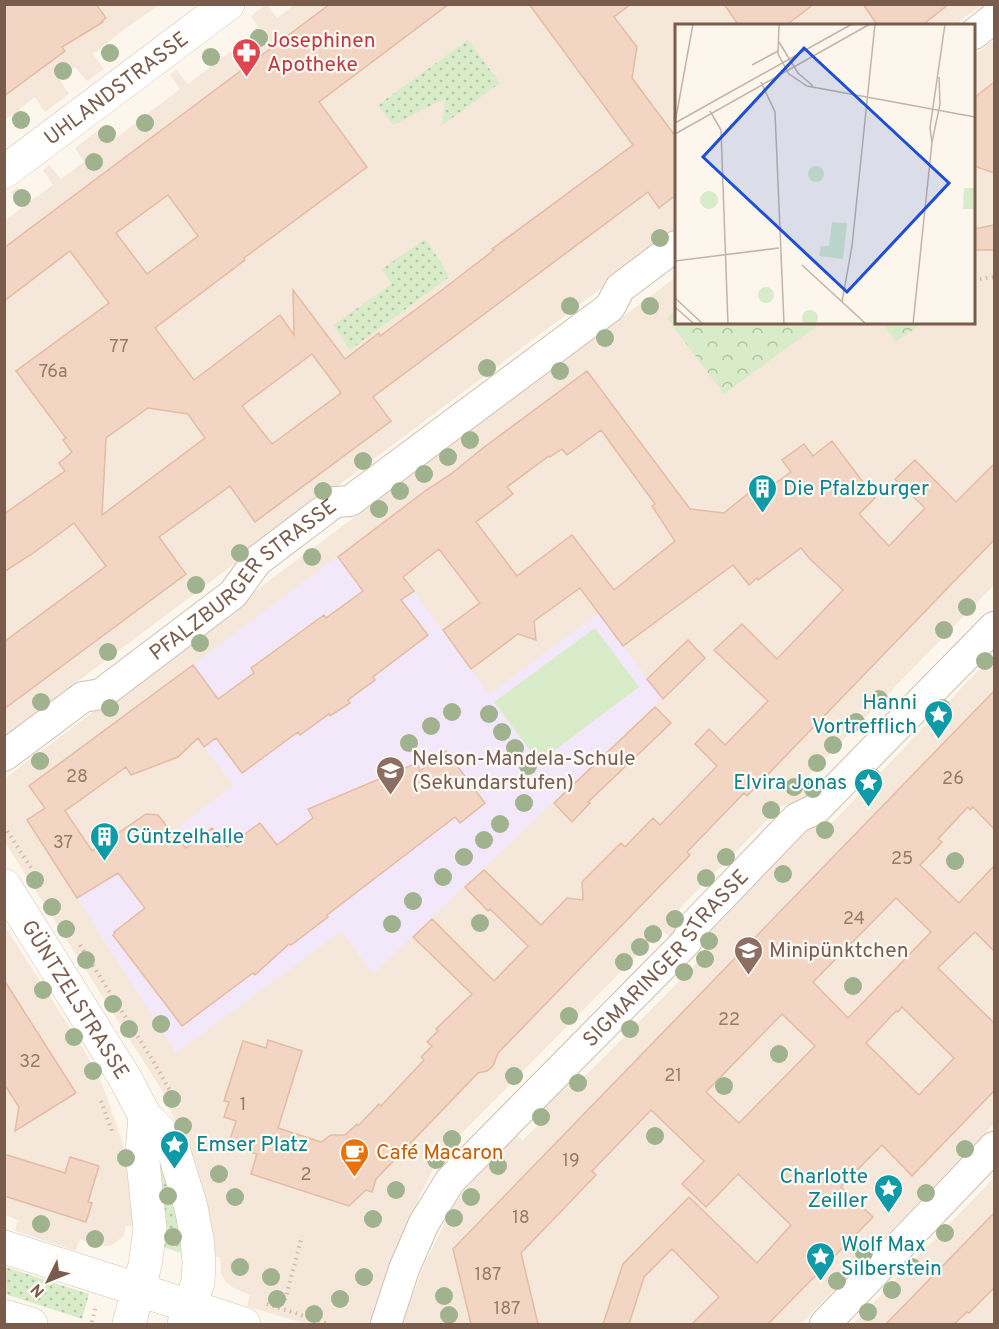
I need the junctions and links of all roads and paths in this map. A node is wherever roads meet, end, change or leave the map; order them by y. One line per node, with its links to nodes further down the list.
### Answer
1 (228, 4): 4 (street, UHLANDSTRASSE)
2 (994, 18): 3 (street)
3 (975, 33)
4 (4, 172)
5 (675, 247): 9 (street, PFALZBURGER STRASSE)
6 (994, 277): 7 (path)
7 (975, 280)
8 (994, 627): 25 (street, SIGMARINGER STRASSE)
9 (4, 756)
10 (4, 885): 12 (street, GÜNTZELSTRASSE)
11 (97, 1093): 13 (path)
12 (145, 1116): 17 (street); 21 (street, GÜNTZELSTRASSE)
13 (115, 1138)
14 (994, 1147): 26 (street)
15 (302, 1236): 18 (path)
16 (4, 1247): 17 (street)
17 (139, 1289): 21 (street); 23 (street)
18 (285, 1300)
19 (252, 1313): 21 (street); 24 (path)
20 (4, 1316): 22 (street)
21 (187, 1316)
22 (31, 1324)
23 (129, 1324)
24 (329, 1324)
25 (386, 1324)
26 (825, 1324)

